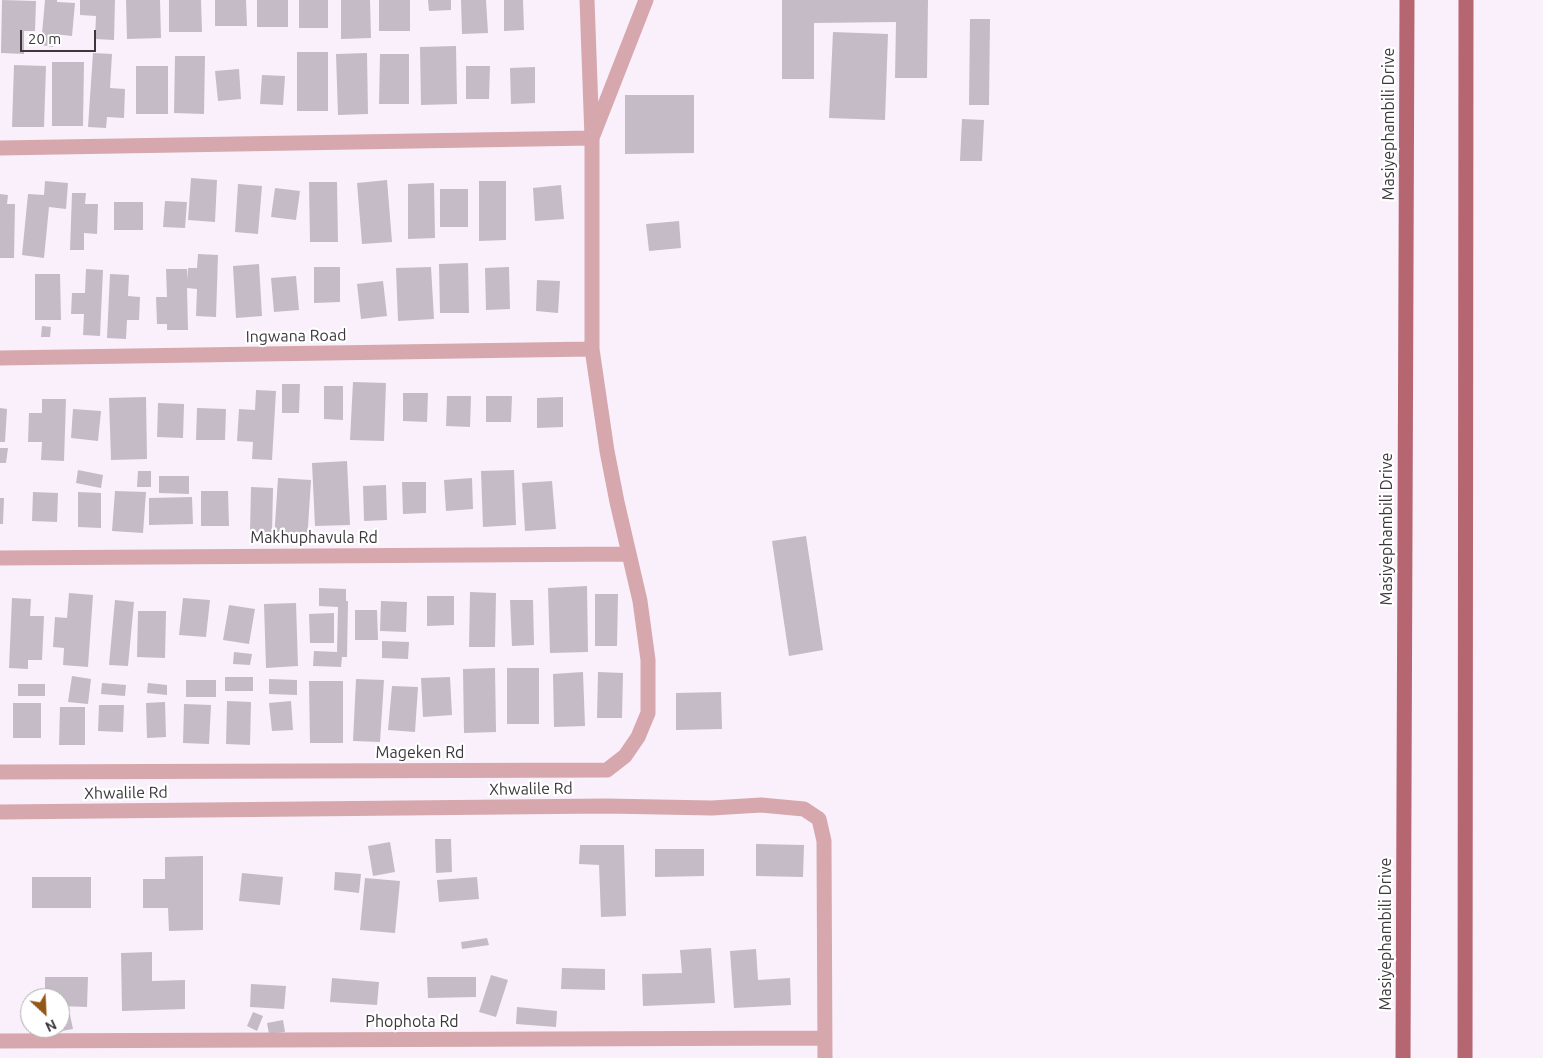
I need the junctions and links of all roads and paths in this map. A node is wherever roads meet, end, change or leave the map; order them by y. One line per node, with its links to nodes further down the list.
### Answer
1 (588, 0): 5 (street, Mageken Rd)
2 (646, 0): 5 (street)
3 (1406, 0): 16 (main road, Masiyephambili Drive)
4 (1466, 0): 17 (main road)
5 (592, 138): 6 (street); 7 (street, Mageken Rd)
6 (0, 148)
7 (592, 349): 8 (street, Ingwana Road); 9 (street, Mageken Rd)
8 (0, 358)
9 (629, 554): 10 (street, Makhuphavula Rd); 11 (street, Mageken Rd)
10 (0, 558)
11 (0, 772)
12 (0, 812): 13 (street, Xhwalile Rd)
13 (825, 1038): 14 (street, Phophota Rd); 15 (street, Xhwalile Rd)
14 (0, 1041)
15 (825, 1058)
16 (1403, 1058)
17 (1465, 1058)

